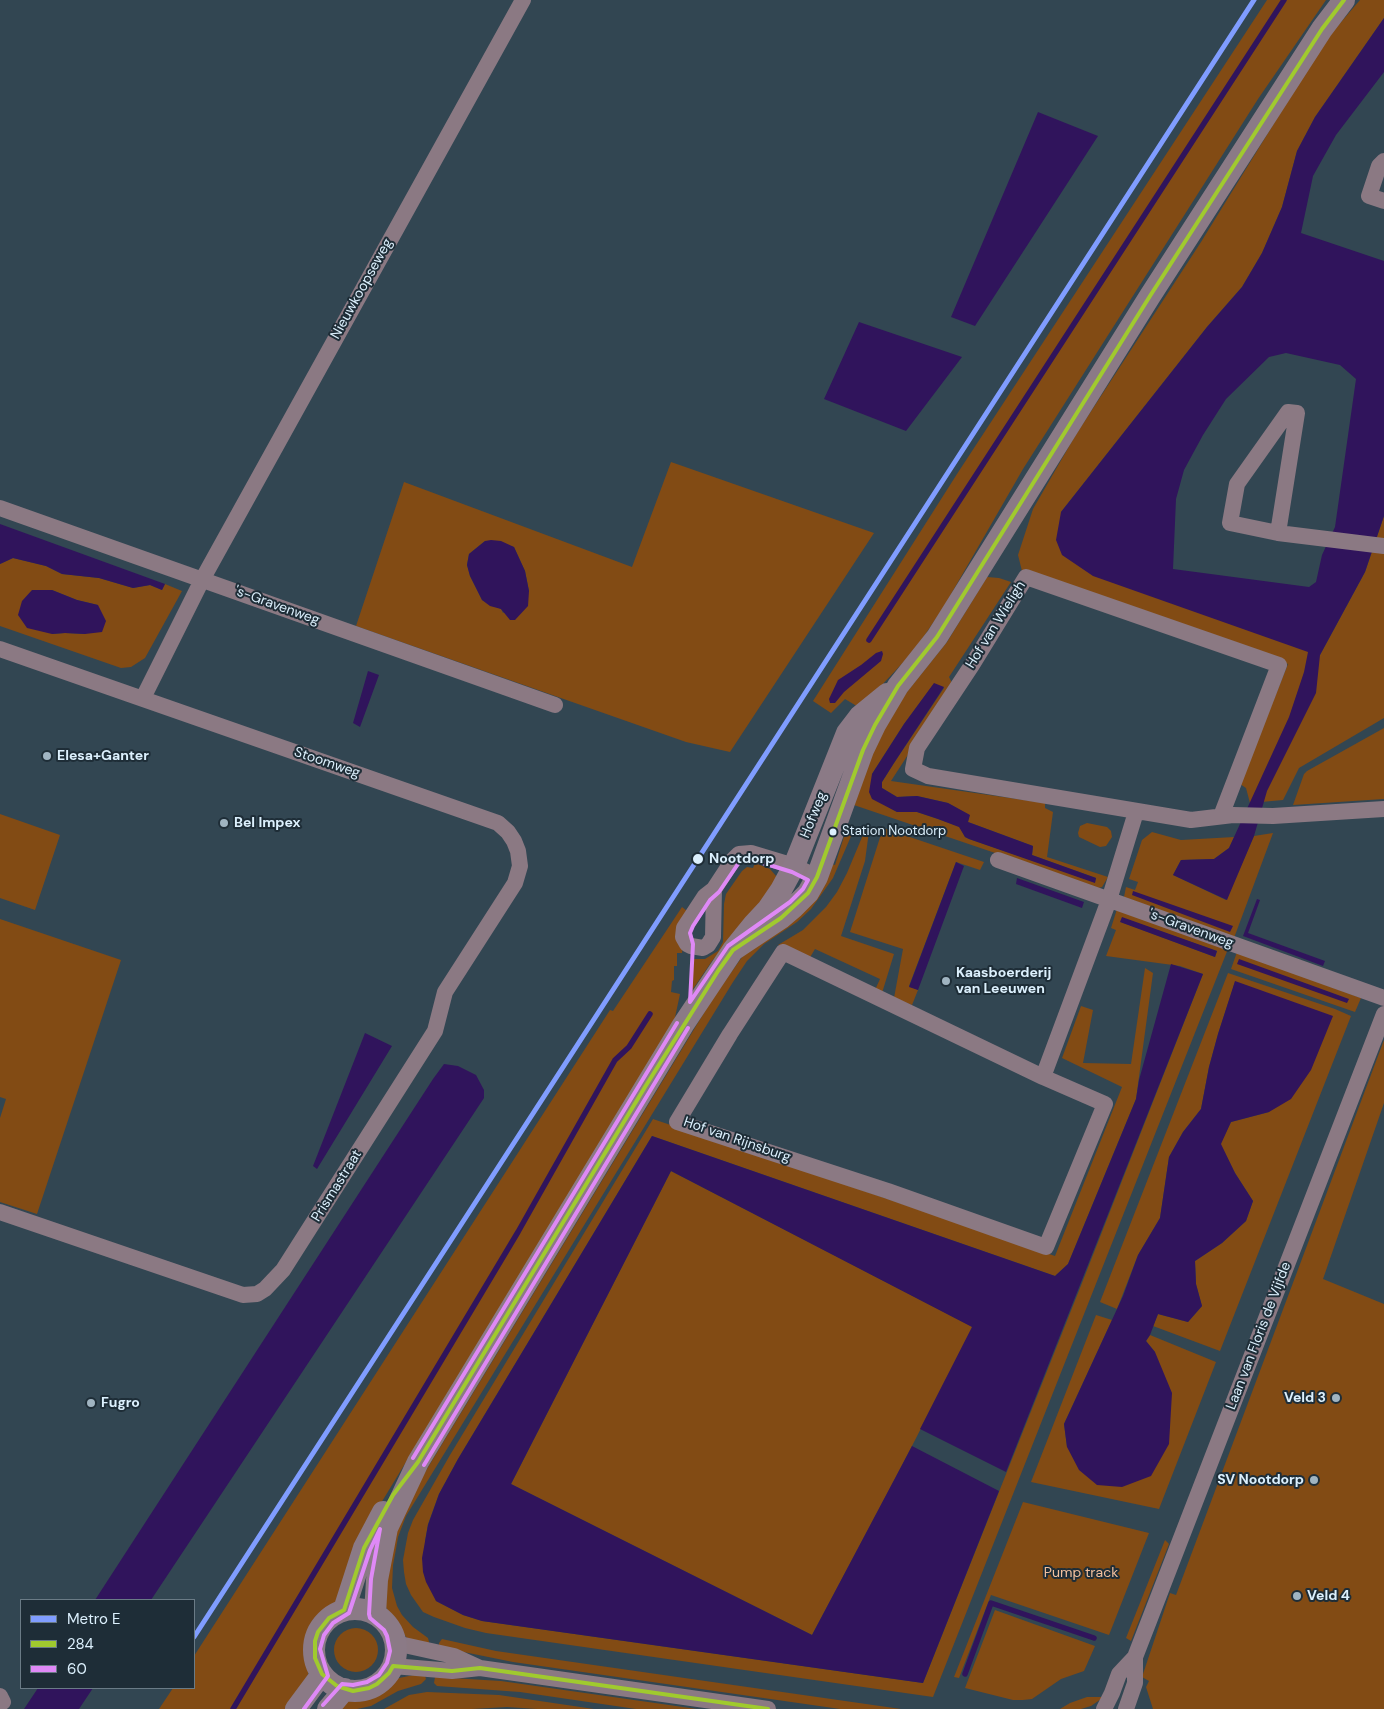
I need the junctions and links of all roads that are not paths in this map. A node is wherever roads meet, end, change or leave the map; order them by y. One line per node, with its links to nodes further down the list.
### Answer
1 (523, 0): 8 (street, Nieuwkoopseweg)
2 (1344, 0): 10 (main road, Hofweg)
3 (1384, 161): 4 (street)
4 (1384, 201)
5 (0, 508): 8 (street, 's-Gravenweg)
6 (1278, 533): 6 (street); 7 (street)
7 (1384, 546)
8 (202, 580): 11 (street); 12 (street, 's-Gravenweg)
9 (0, 649): 11 (street, Stoomweg)
10 (898, 686): 18 (main road, Hofweg); 19 (main road, Hofweg)
11 (143, 698): 16 (street, Stoomweg)
12 (554, 705)
13 (1384, 809): 15 (street, Hof van Wieligh)
14 (1136, 812): 15 (street, Hof van Wieligh); 15 (street, Hof van Wieligh); 21 (street)
15 (1227, 816)
16 (508, 832): 26 (street, Prismastraat)
17 (998, 860): 21 (street, 's-Gravenweg)
18 (794, 866): 19 (street); 20 (street); 22 (main road, Hofweg)
19 (817, 877): 22 (main road, Hofweg)
20 (714, 890)
21 (1109, 900): 23 (street, 's-Gravenweg); 25 (street)
22 (733, 950): 27 (main road, Hofweg)
23 (1384, 998)
24 (1384, 1014): 31 (street, Laan van Floris de Vijfde)
25 (1043, 1077): 25 (street, Hof van Rijnsburg)
26 (0, 1212)
27 (418, 1462): 28 (main road, Hofweg); 29 (main road, Hofweg)
28 (344, 1610): 29 (main road); 34 (main road)
29 (375, 1614): 30 (main road)
30 (395, 1643): 32 (main road); 33 (street)
31 (1135, 1657): 39 (street, Laan van Floris de Vijfde); 40 (street, Laan van Floris de Vijfde)
32 (393, 1666): 33 (street); 35 (main road)
33 (480, 1668): 38 (street)
34 (322, 1674): 35 (main road); 36 (main road)
35 (345, 1689): 37 (main road)
36 (296, 1709)
37 (328, 1709)
38 (768, 1709)
39 (1104, 1709)
40 (1126, 1709)

